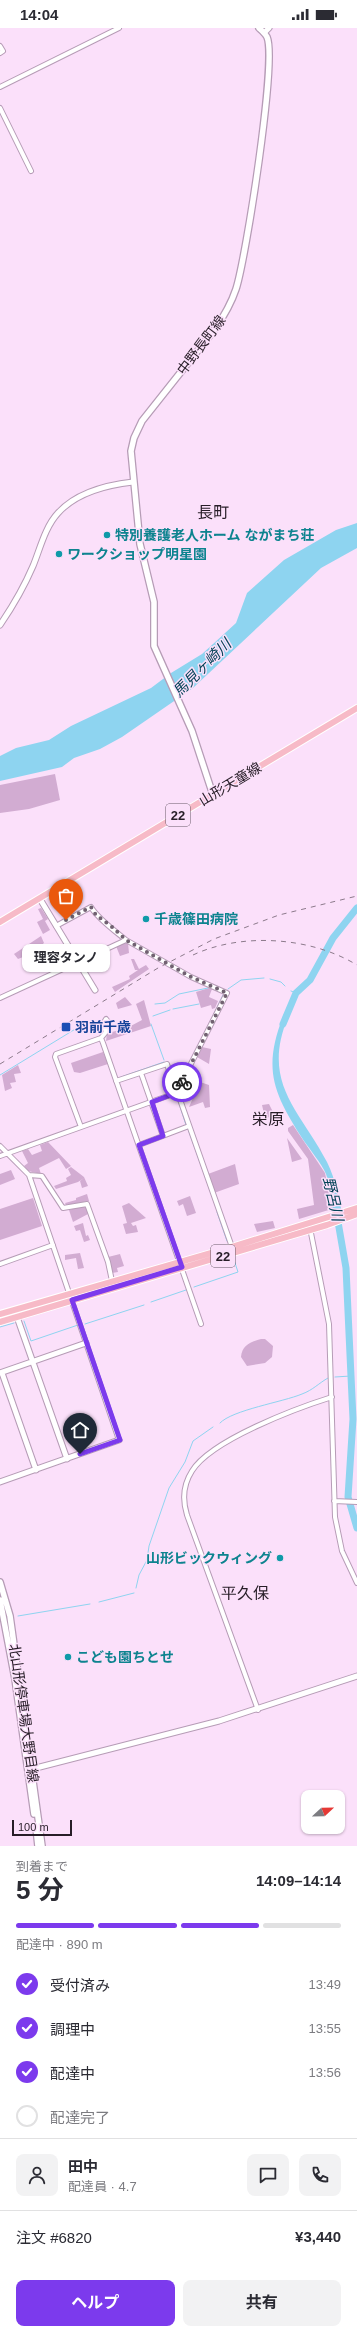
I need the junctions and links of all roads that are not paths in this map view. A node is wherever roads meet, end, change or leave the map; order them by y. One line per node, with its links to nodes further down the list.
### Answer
1 (120, 28): 7 (street)
2 (259, 28): 4 (main road)
3 (269, 28): 4 (street)
4 (264, 33): 10 (main road, 中野長町線)
5 (0, 46): 6 (street)
6 (0, 52)
7 (0, 87)
8 (0, 108): 9 (street)
9 (31, 171)
10 (133, 482): 11 (street); 13 (main road, 中野長町線)
11 (0, 625)
12 (357, 708): 13 (main road, 山形天童線 / 22)
13 (212, 795): 14 (main road, 山形天童線 / 22)
14 (40, 899): 15 (main road, 山形天童線 / 22); 16 (street)
15 (0, 922)
16 (56, 926): 17 (street); 18 (street)
17 (126, 940): 18 (street); 25 (street)
18 (78, 962): 19 (street); 20 (street)
19 (95, 990)
20 (0, 998)
21 (106, 1032): 22 (street)
22 (101, 1038): 24 (street); 29 (street)
23 (141, 1073): 24 (street); 25 (street); 26 (street)
24 (116, 1082): 27 (street)
25 (177, 1092): 26 (street); 28 (street)
26 (152, 1102): 27 (street); 30 (street)
27 (127, 1111): 29 (street); 31 (street)
28 (189, 1126): 30 (street); 40 (street)
29 (81, 1127): 33 (street)
30 (163, 1136): 31 (street)
31 (139, 1145): 42 (street)
32 (0, 1146): 33 (street)
33 (7, 1153): 34 (street); 35 (street)
34 (0, 1156)
35 (29, 1175): 39 (street); 43 (street)
36 (357, 1208): 37 (main road, 22)
37 (352, 1214): 38 (main road, 22)
38 (310, 1227): 40 (main road, 22); 42 (main road, 22); 52 (street)
39 (53, 1246): 41 (street); 44 (street)
40 (232, 1247): 42 (main road, 22)
41 (0, 1264)
42 (181, 1265): 43 (main road, 22); 44 (main road, 22); 48 (street)
43 (112, 1281): 44 (main road, 22)
44 (71, 1297): 45 (main road, 22); 46 (main road, 22); 49 (street)
45 (0, 1314)
46 (17, 1317): 47 (main road, 22); 50 (street)
47 (0, 1322)
48 (201, 1324)
49 (86, 1343): 50 (street); 53 (street)
50 (33, 1361): 51 (street); 54 (street)
51 (1, 1373): 55 (street)
52 (332, 1397): 57 (street); 63 (street)
53 (120, 1440): 54 (street)
54 (67, 1459): 55 (street)
55 (36, 1470): 56 (street)
56 (0, 1482)
57 (334, 1501): 58 (street); 60 (street)
58 (357, 1502)
59 (0, 1582): 64 (main road, 北山形停車場大野目線)
60 (357, 1583)
61 (0, 1600): 65 (main road, 北山形停車場大野目線)
62 (357, 1676): 63 (street)
63 (258, 1710): 64 (street)
64 (32, 1769): 66 (main road, 北山形停車場大野目線)
65 (38, 1846)
66 (42, 1846)

